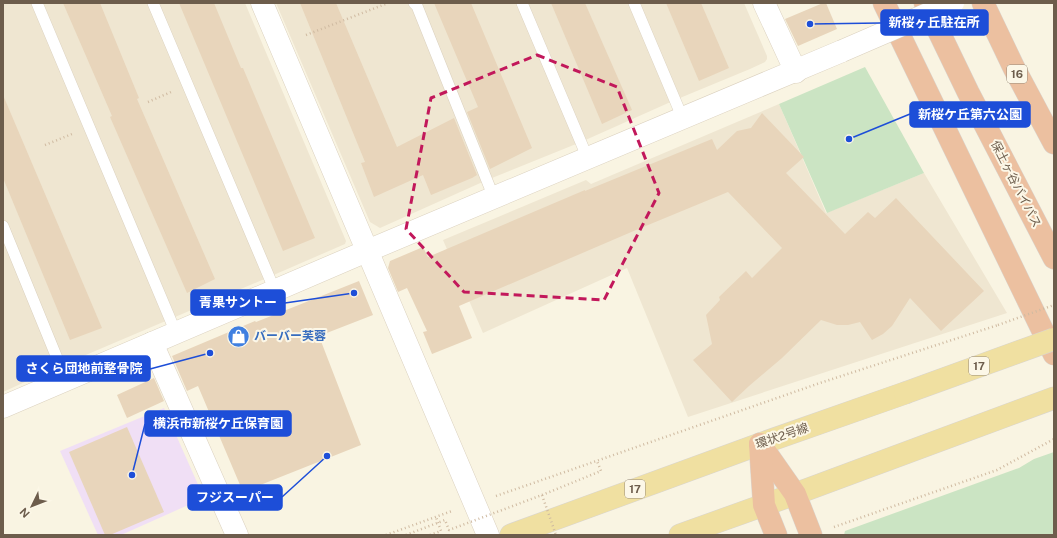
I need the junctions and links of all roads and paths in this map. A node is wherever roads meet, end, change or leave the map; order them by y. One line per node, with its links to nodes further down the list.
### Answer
1 (37, 3): 20 (lane)
2 (153, 3): 16 (lane)
3 (262, 3): 27 (street)
4 (388, 3): 13 (path)
5 (414, 3): 25 (lane)
6 (522, 3): 24 (lane)
7 (634, 3): 19 (lane)
8 (764, 3): 15 (street)
9 (884, 3): 18 (highway)
10 (925, 3): 28 (highway, 保土ヶ谷バイパス)
11 (953, 3): 15 (street, bridge)
12 (983, 3): 14 (highway, 16)
13 (306, 35)
14 (1014, 68): 21 (highway); 22 (highway, 16)
15 (796, 72): 19 (street)
16 (188, 85): 17 (path); 29 (lane)
17 (148, 102)
18 (935, 108): 32 (highway); 35 (highway)
19 (683, 119): 24 (street)
20 (89, 126): 23 (path); 31 (lane)
21 (1054, 132)
22 (1054, 143)
23 (45, 145)
24 (588, 159): 25 (street)
25 (494, 198): 27 (street)
26 (3, 226): 36 (lane)
27 (367, 251): 29 (street); 44 (street)
28 (1054, 258)
29 (275, 291): 31 (street)
30 (1054, 305): 41 (path, bridge)
31 (176, 333): 34 (street)
32 (1054, 335)
33 (1054, 339): 40 (main road, 環状2号線 / 17, bridge)
34 (152, 344): 36 (street); 48 (street)
35 (1054, 354)
36 (66, 380): 38 (street)
37 (1054, 398): 42 (main road)
38 (3, 407)
39 (1054, 439): 47 (path)
40 (760, 444): 42 (highway); 45 (highway); 53 (main road, 環状2号線 / 17)
41 (597, 461): 43 (path); 44 (path)
42 (795, 494): 45 (main road); 57 (highway)
43 (542, 495): 50 (path, bridge); 54 (path, bridge)
44 (474, 503): 46 (path); 52 (street)
45 (764, 505): 55 (main road); 56 (highway)
46 (436, 517): 49 (path); 51 (path)
47 (834, 528)
48 (237, 535)
49 (386, 535)
50 (406, 535)
51 (430, 535)
52 (488, 535)
53 (511, 535)
54 (556, 535)
55 (680, 535)
56 (776, 535)
57 (811, 535)

